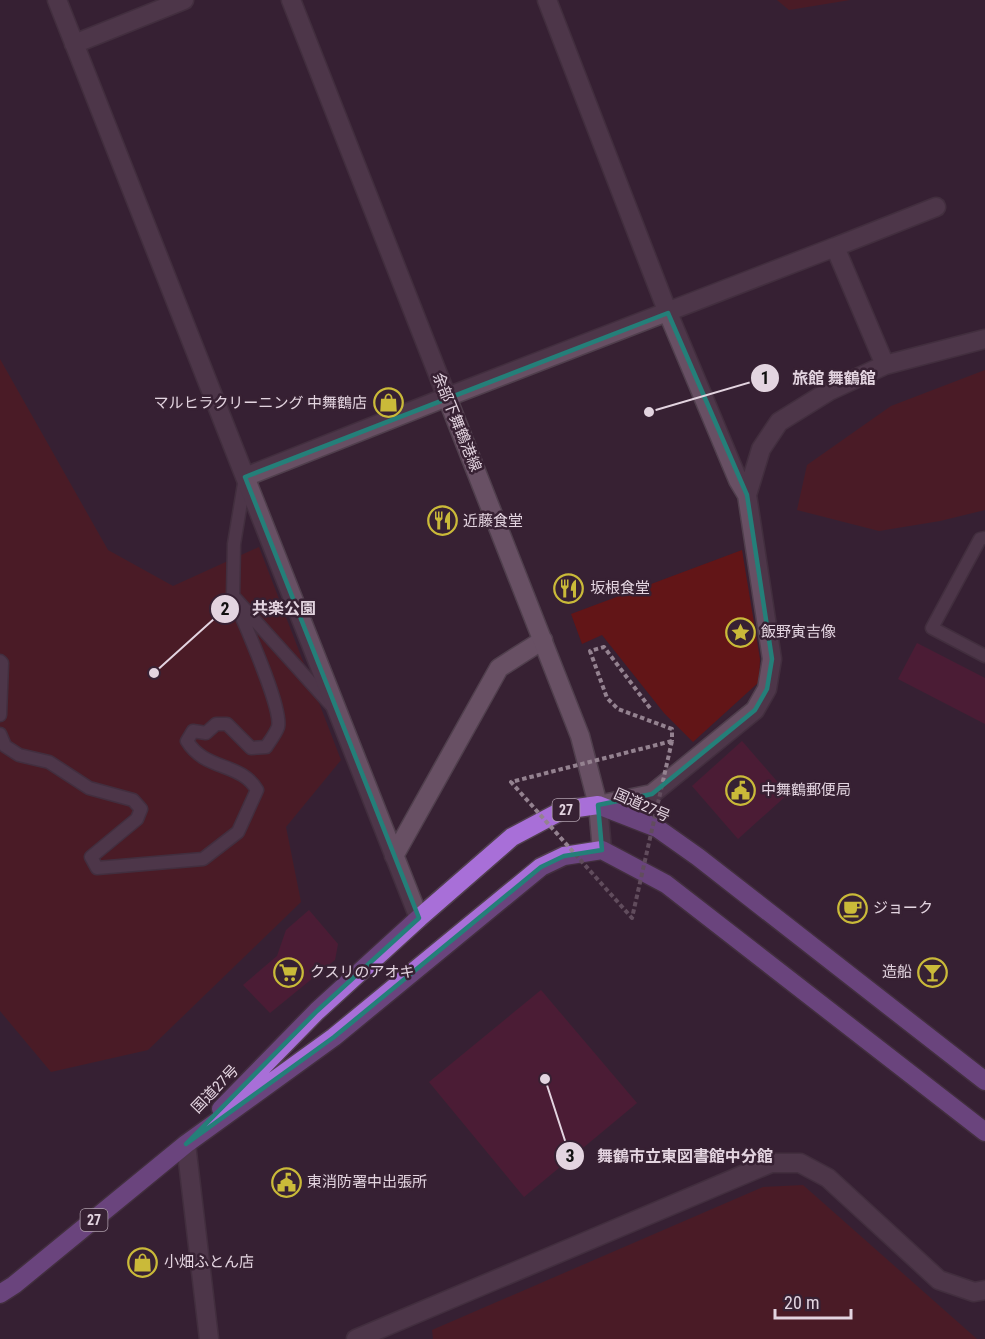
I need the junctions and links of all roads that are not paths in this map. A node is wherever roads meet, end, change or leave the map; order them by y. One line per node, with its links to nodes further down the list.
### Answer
1 (57, 0): 5 (street)
2 (184, 0): 5 (street)
3 (291, 0): 11 (street, 余部下舞鶴港線)
4 (547, 0): 8 (street)
5 (74, 44): 12 (street)
6 (936, 207): 7 (street)
7 (835, 247): 8 (street); 10 (street)
8 (668, 313): 11 (street); 13 (street)
9 (985, 339): 10 (street)
10 (885, 365): 13 (street)
11 (447, 397): 12 (street); 16 (street, 余部下舞鶴港線)
12 (245, 477): 15 (lane); 19 (street)
13 (747, 495): 22 (street)
14 (985, 537): 17 (lane)
15 (233, 596): 19 (lane); 21 (lane)
16 (543, 640): 22 (street, 余部下舞鶴港線); 24 (street)
17 (985, 656)
18 (0, 661): 20 (lane)
19 (338, 712): 24 (street)
20 (0, 715)
21 (0, 734)
22 (598, 805): 23 (street, 余部下舞鶴港線); 25 (highway, 国道27号 / 27); 26 (highway, 国道27号 / 27)
23 (602, 850): 27 (highway); 28 (highway, 国道27号 / 27)
24 (394, 856): 25 (street)
25 (419, 918): 28 (highway, 国道27号 / 27)
26 (985, 1081)
27 (985, 1132)
28 (186, 1144): 30 (highway, 国道27号 / 27); 31 (street)
29 (985, 1290): 32 (street)
30 (0, 1294)
31 (209, 1339)
32 (356, 1339)

